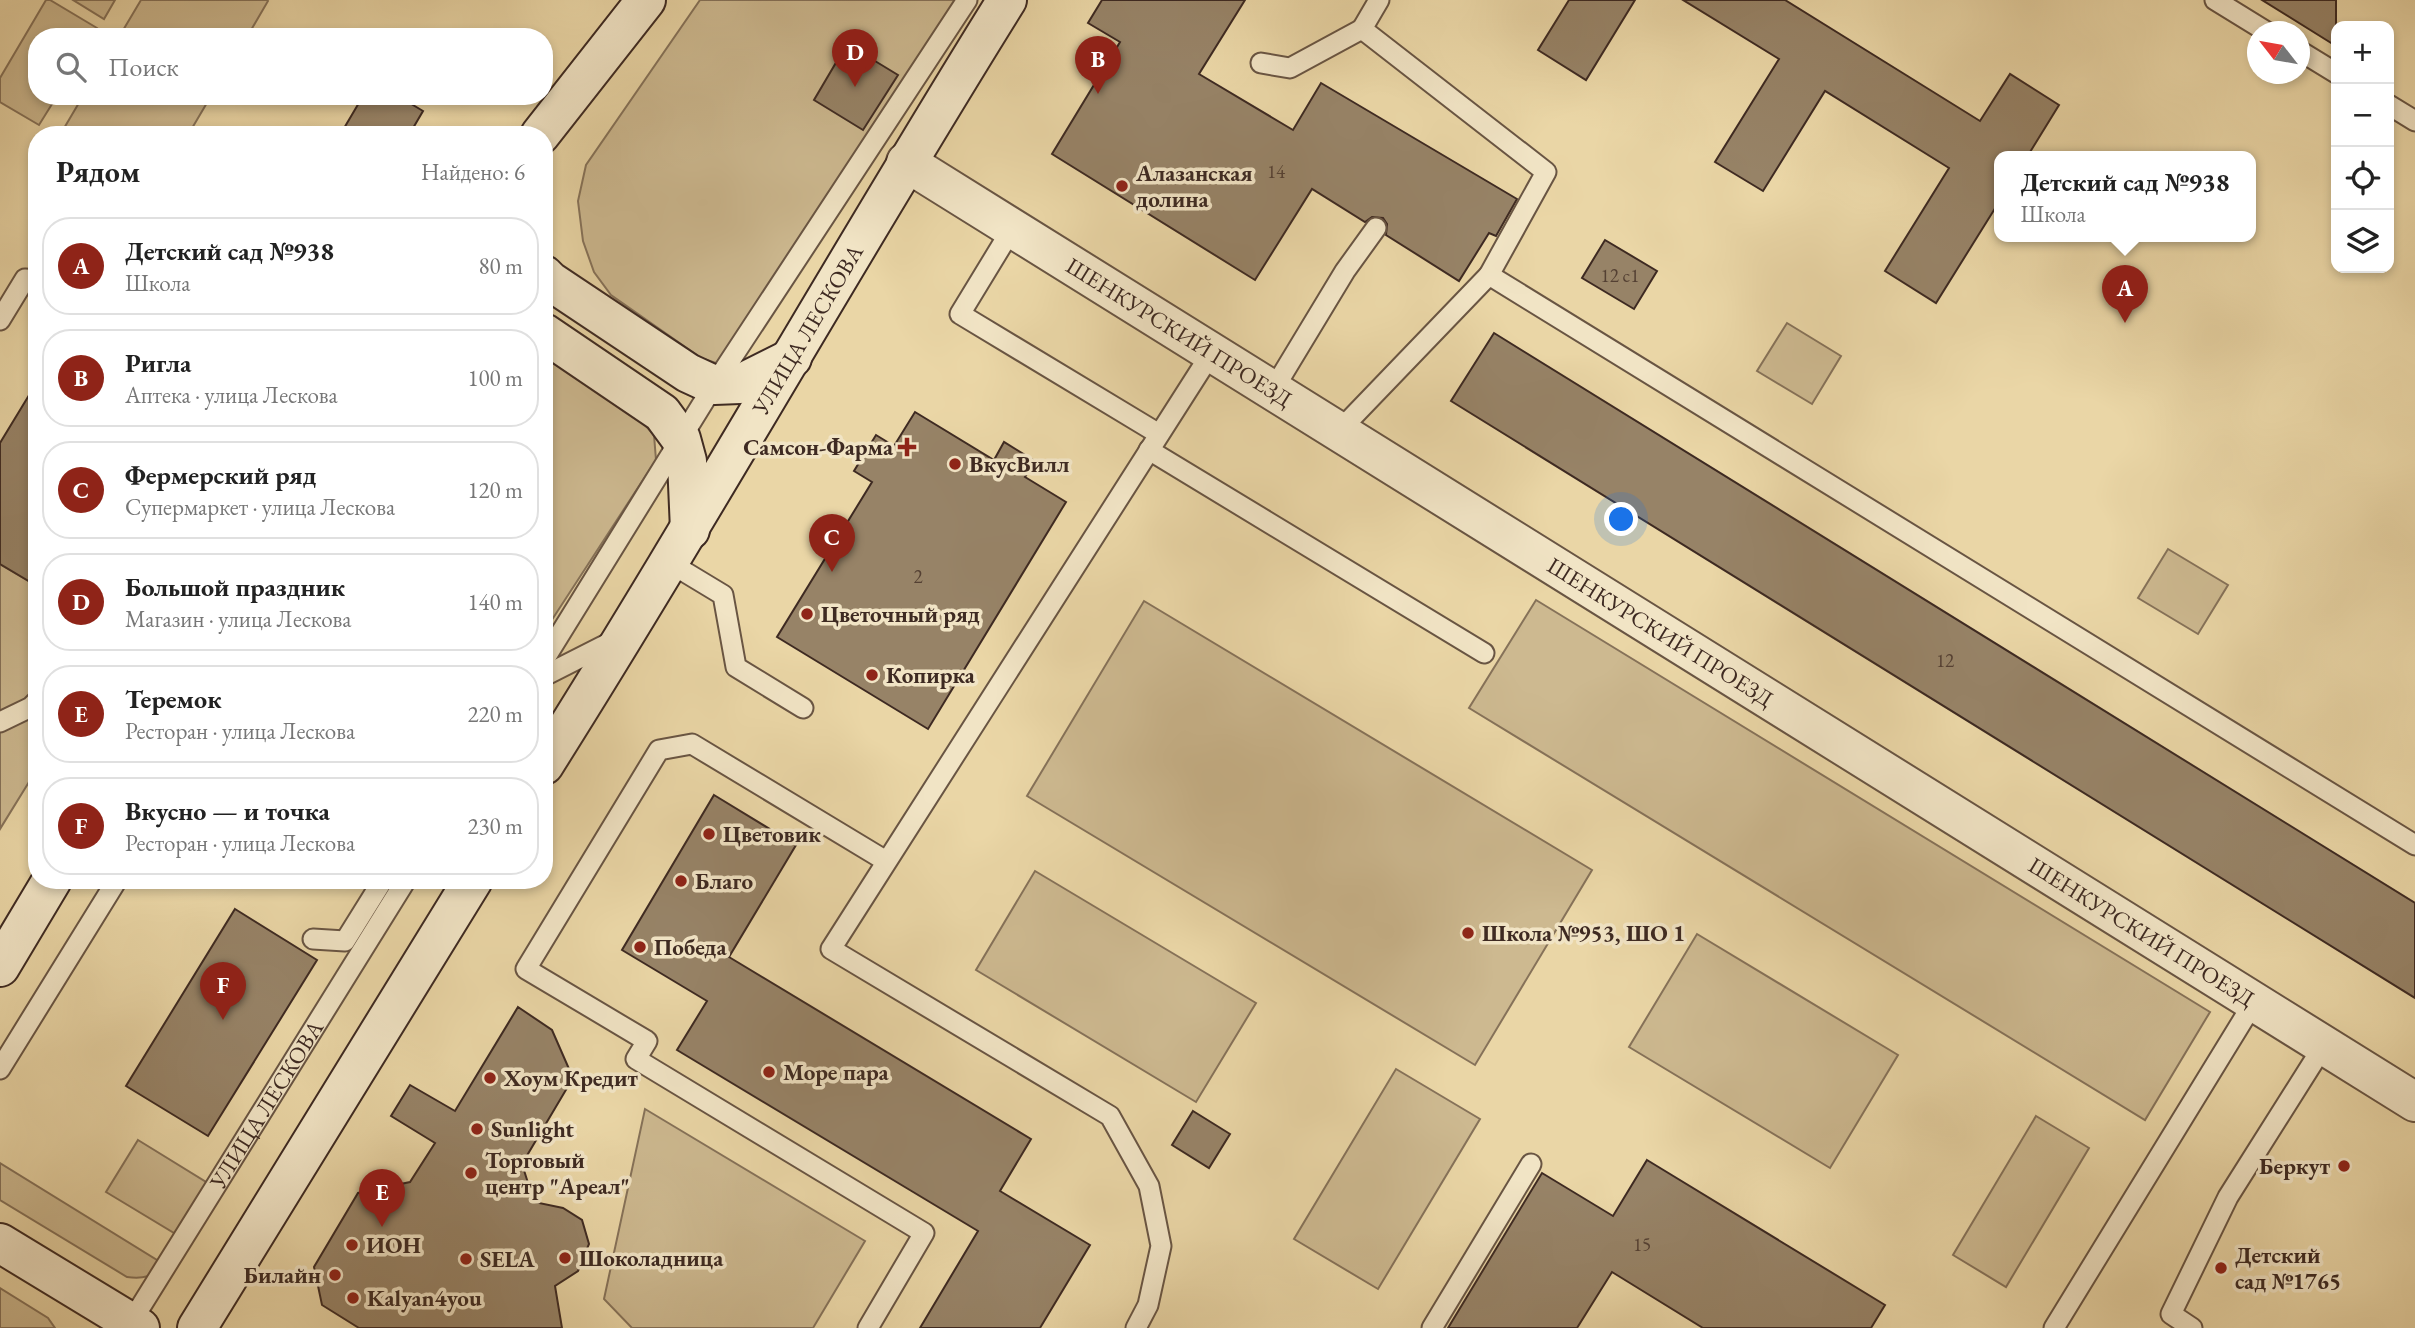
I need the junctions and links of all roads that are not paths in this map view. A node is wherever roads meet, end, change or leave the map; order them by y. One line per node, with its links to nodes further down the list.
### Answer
1 (967, 0): 24 (lane, УЛИЦА ЛЕСКОВА)
2 (1007, 0): 14 (main road, УЛИЦА ЛЕСКОВА)
3 (1379, 0): 7 (lane)
4 (2215, 0): 6 (lane)
5 (640, 2): 13 (main road)
6 (2249, 21)
7 (1362, 29): 9 (lane); 17 (lane)
8 (2310, 57): 10 (lane)
9 (1261, 63)
10 (2331, 71)
11 (2394, 108): 12 (lane)
12 (2415, 121)
13 (547, 126)
14 (906, 162): 15 (main road, ШЕНКУРСКИЙ ПРОЕЗД); 23 (main road, УЛИЦА ЛЕСКОВА)
15 (1013, 227): 22 (main road, ШЕНКУРСКИЙ ПРОЕЗД); 28 (lane)
16 (1376, 228): 25 (lane)
17 (1489, 275): 26 (lane); 39 (lane)
18 (28, 280): 20 (lane)
19 (553, 283): 24 (main road)
20 (0, 320)
21 (553, 339): 27 (main road)
22 (1212, 352): 25 (main road, ШЕНКУРСКИЙ ПРОЕЗД); 28 (lane)
23 (792, 358): 24 (main road); 29 (main road, УЛИЦА ЛЕСКОВА)
24 (714, 385): 27 (lane, УЛИЦА ЛЕСКОВА)
25 (1273, 390): 26 (main road, ШЕНКУРСКИЙ ПРОЕЗД)
26 (1339, 431): 48 (main road, ШЕНКУРСКИЙ ПРОЕЗД)
27 (681, 439): 29 (main road); 32 (lane, УЛИЦА ЛЕСКОВА)
28 (1154, 442): 33 (lane); 40 (lane)
29 (690, 530): 30 (main road, УЛИЦА ЛЕСКОВА)
30 (670, 563): 31 (main road, УЛИЦА ЛЕСКОВА); 36 (lane)
31 (626, 635): 34 (lane); 38 (main road, УЛИЦА ЛЕСКОВА)
32 (553, 645)
33 (1484, 653)
34 (553, 672)
35 (28, 708): 37 (lane)
36 (803, 708)
37 (0, 722)
38 (553, 751)
39 (2415, 845)
40 (886, 861): 56 (lane); 57 (lane)
41 (47, 889): 47 (main road)
42 (111, 889): 50 (lane)
43 (377, 889): 46 (lane)
44 (400, 889): 54 (lane, УЛИЦА ЛЕСКОВА)
45 (466, 889): 55 (main road)
46 (313, 939)
47 (0, 967)
48 (2254, 1002): 49 (main road, ШЕНКУРСКИЙ ПРОЕЗД); 59 (lane)
49 (2324, 1045): 51 (main road, ШЕНКУРСКИЙ ПРОЕЗД); 60 (lane)
50 (0, 1069)
51 (2415, 1102)
52 (1531, 1164): 58 (lane)
53 (0, 1243): 54 (main road)
54 (133, 1326)
55 (197, 1328)
56 (868, 1328)
57 (1136, 1328)
58 (1432, 1328)
59 (2054, 1328)
60 (2192, 1328)

